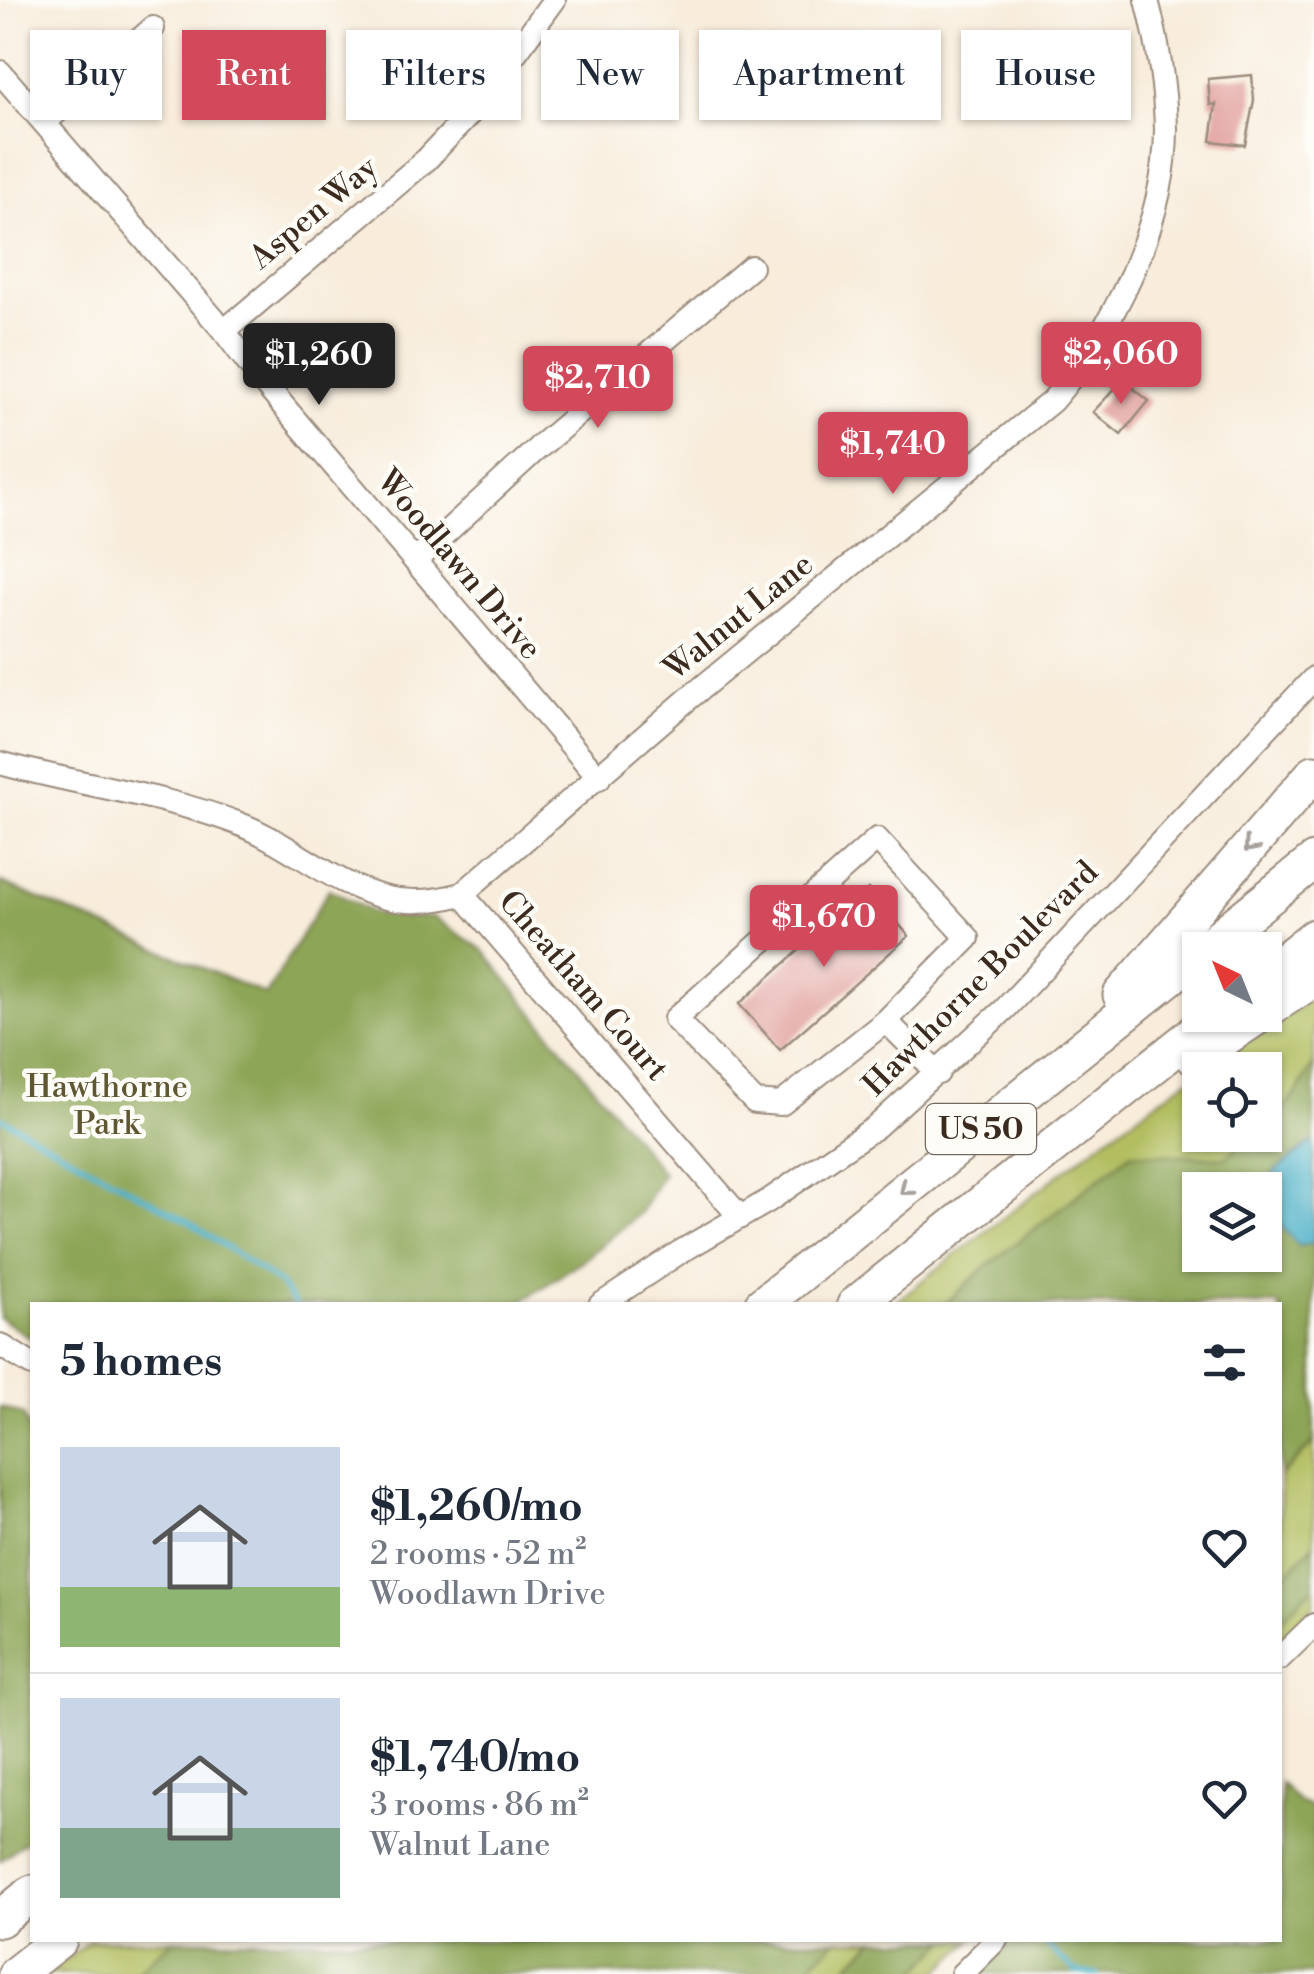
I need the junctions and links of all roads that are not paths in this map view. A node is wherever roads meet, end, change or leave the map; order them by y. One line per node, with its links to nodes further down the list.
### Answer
1 (554, 0): 7 (street, Aspen Way)
2 (1147, 0): 12 (street, Walnut Lane)
3 (153, 28): 5 (street)
4 (0, 72): 5 (street, Woodlawn Drive)
5 (44, 124): 7 (street, Woodlawn Drive)
6 (751, 267): 8 (street)
7 (224, 331): 8 (street, Woodlawn Drive)
8 (415, 562): 12 (street, Woodlawn Drive)
9 (1314, 678): 25 (street, Hawthorne Boulevard)
10 (0, 763): 14 (street, Cheatham Court)
11 (1314, 773): 24 (highway, one-way to 24)
12 (599, 778): 14 (street, Walnut Lane)
13 (1314, 861): 15 (highway, US 50)
14 (462, 894): 27 (street, Cheatham Court)
15 (1226, 932)
16 (1314, 936): 17 (highway)
17 (1282, 962)
18 (1182, 967): 24 (highway, US 50)
19 (1314, 979): 20 (highway)
20 (1282, 1000)
21 (886, 1021): 21 (street); 25 (street)
22 (1195, 1032): 26 (highway, US 50)
23 (1233, 1032): 26 (highway)
24 (1067, 1060): 29 (highway, US 50, one-way to 29)
25 (938, 1073): 27 (street, Hawthorne Boulevard)
26 (1026, 1168): 30 (highway, US 50)
27 (740, 1217): 28 (street, Hawthorne Boulevard)
28 (605, 1302)
29 (766, 1302)
30 (859, 1302)
31 (0, 1345): 32 (street)
32 (30, 1364)
33 (1314, 1625): 34 (street)
34 (1282, 1656)
35 (30, 1894): 36 (highway)
36 (0, 1919)
37 (56, 1942): 39 (highway)
38 (994, 1942): 40 (street)
39 (16, 1974)
40 (962, 1974)

